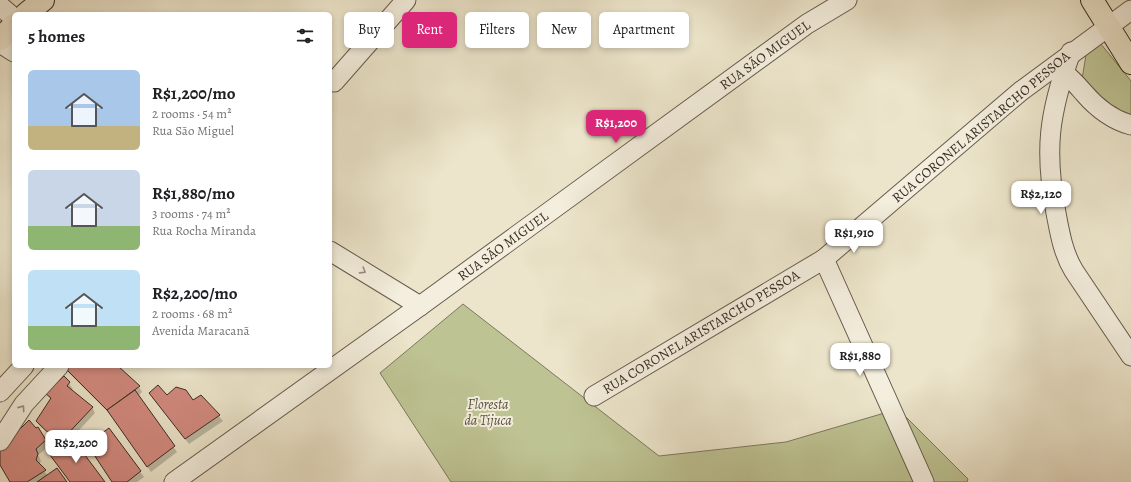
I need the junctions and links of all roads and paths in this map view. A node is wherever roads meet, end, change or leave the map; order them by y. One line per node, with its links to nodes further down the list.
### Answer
1 (406, 0): 17 (street)
2 (847, 0): 5 (street, RUA SÃO MIGUEL)
3 (858, 0): 5 (street, RUA SÃO MIGUEL)
4 (1092, 0): 10 (main road)
5 (828, 5): 21 (street, RUA SÃO MIGUEL)
6 (0, 6): 8 (street)
7 (1131, 10): 10 (street, RUA CORONEL ARISTARCHO PESSOA)
8 (12, 16)
9 (12, 27): 11 (main road)
10 (1107, 27): 14 (street, RUA CORONEL ARISTARCHO PESSOA); 15 (main road)
11 (0, 39)
12 (0, 43): 13 (street)
13 (12, 51)
14 (1071, 52): 16 (street); 20 (street, RUA CORONEL ARISTARCHO PESSOA)
15 (1131, 63)
16 (1064, 73): 18 (street); 22 (street)
17 (334, 82)
18 (1131, 125)
19 (332, 251): 21 (street, one-way to 21)
20 (824, 259): 26 (street, RUA CORONEL ARISTARCHO PESSOA); 29 (street)
21 (420, 306): 28 (street, RUA SÃO MIGUEL)
22 (1131, 356)
23 (22, 368): 25 (street)
24 (57, 368): 27 (street, one-way to 24)
25 (0, 392)
26 (594, 396)
27 (0, 441)
28 (174, 482)
29 (924, 482)

